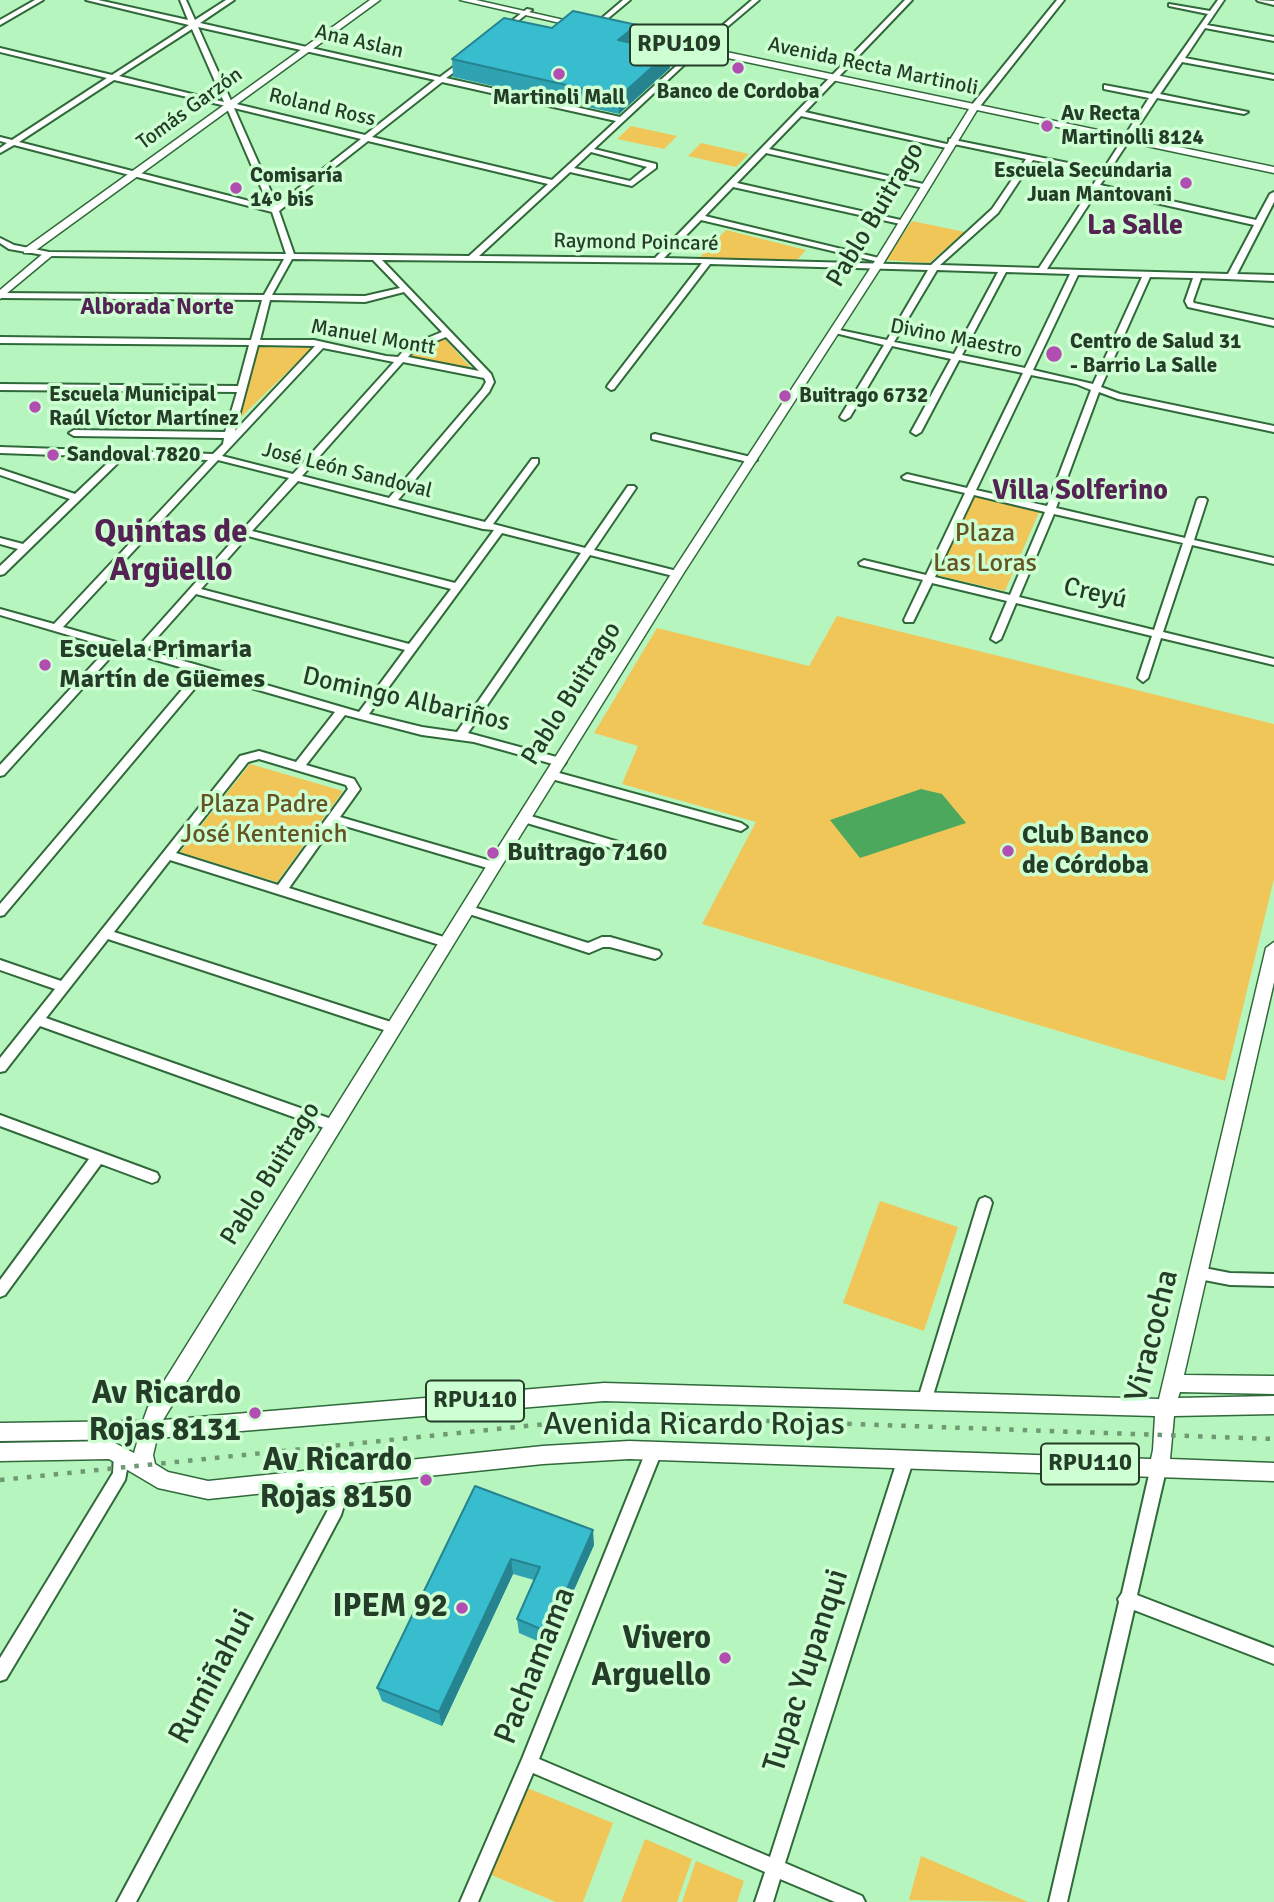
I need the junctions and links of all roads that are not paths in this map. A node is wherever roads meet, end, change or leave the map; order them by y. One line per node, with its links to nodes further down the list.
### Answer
1 (40, 0): 19 (street)
2 (89, 0): 20 (street, Ana Aslan)
3 (183, 0): 20 (street)
4 (231, 0): 20 (street)
5 (376, 0): 25 (main road, Tomás Garzón)
6 (464, 0): 17 (main road, Avenida Recta Martinoli / RPU109)
7 (482, 0): 17 (main road, Avenida Recta Martinoli / RPU109)
8 (541, 0): 17 (main road)
9 (627, 0): 21 (street)
10 (756, 0): 26 (street)
11 (909, 0): 30 (street)
12 (1061, 0): 37 (street, Pablo Buitrago)
13 (1221, 0): 18 (street)
14 (1260, 0): 15 (street)
15 (1274, 3)
16 (1171, 5): 18 (street)
17 (526, 11): 21 (main road, Avenida Recta Martinoli / RPU109); 23 (street); 26 (main road, Avenida Recta Martinoli / RPU109)
18 (1212, 13): 22 (street)
19 (0, 23)
20 (195, 23): 25 (street, Ana Aslan); 31 (street); 36 (street)
21 (598, 24): 26 (main road, Avenida Recta Martinoli / RPU109)
22 (1203, 26): 24 (street); 29 (street)
23 (498, 34)
24 (1274, 39)
25 (307, 48): 33 (street, Ana Aslan); 36 (main road, Tomás Garzón)
26 (701, 48): 30 (main road, Avenida Recta Martinoli / RPU109); 40 (street)
27 (0, 50): 31 (street, Roland Ross)
28 (471, 56): 33 (street)
29 (1180, 59): 32 (street); 35 (street)
30 (836, 76): 37 (main road, Avenida Recta Martinoli / RPU109); 39 (street)
31 (113, 77): 36 (street, Roland Ross); 44 (street)
32 (1273, 77)
33 (442, 79): 40 (street, Ana Aslan); 41 (street)
34 (1107, 87): 35 (street)
35 (1155, 96): 38 (street); 42 (street)
36 (230, 104): 41 (street, Roland Ross); 52 (main road, Tomás Garzón); 59 (street)
37 (975, 106): 42 (main road, Avenida Recta Martinoli / RPU109); 45 (main road, Pablo Buitrago)
38 (1244, 112)
39 (799, 113): 45 (street); 48 (street)
40 (622, 120): 47 (street)
41 (369, 137): 54 (street, Roland Ross); 59 (street)
42 (1127, 138): 50 (main road, Avenida Recta Martinoli / RPU109); 53 (street)
43 (0, 139): 44 (street)
44 (13, 142): 46 (street); 52 (street)
45 (950, 144): 49 (street); 56 (main road, Pablo Buitrago)
46 (0, 150)
47 (590, 150): 51 (street); 51 (street)
48 (764, 150): 55 (street); 56 (street)
49 (1031, 157): 53 (street); 72 (street)
50 (1274, 168)
51 (569, 169): 54 (street)
52 (134, 173): 59 (street); 64 (main road, Tomás Garzón)
53 (1107, 173): 57 (street)
54 (554, 183): 68 (street)
55 (732, 184): 60 (street); 61 (street)
56 (925, 187): 61 (main road, Pablo Buitrago)
57 (1097, 187): 62 (street); 74 (street)
58 (1274, 194): 62 (street)
59 (275, 210): 66 (street)
60 (700, 217): 69 (street); 71 (street)
61 (902, 223): 71 (main road, Pablo Buitrago)
62 (1258, 223): 78 (street)
63 (0, 240): 64 (street, Raymond Poincaré)
64 (28, 251): 65 (street, Raymond Poincaré)
65 (49, 254): 66 (street, Raymond Poincaré); 81 (main road)
66 (290, 256): 67 (street, Raymond Poincaré); 82 (street)
67 (376, 258): 68 (street, Raymond Poincaré); 80 (street)
68 (472, 258): 69 (street, Raymond Poincaré)
69 (658, 260): 70 (street, Raymond Poincaré)
70 (708, 261): 71 (street, Raymond Poincaré); 95 (street)
71 (879, 263): 72 (street, Raymond Poincaré); 84 (main road, Pablo Buitrago)
72 (934, 266): 73 (street, Raymond Poincaré); 88 (street)
73 (1004, 269): 74 (street, Raymond Poincaré); 90 (street)
74 (1042, 270): 75 (street, Raymond Poincaré)
75 (1076, 271): 76 (street, Raymond Poincaré); 92 (street)
76 (1147, 274): 77 (street, Raymond Poincaré); 96 (street)
77 (1198, 276): 78 (street, Raymond Poincaré); 83 (street)
78 (1231, 277): 79 (street, Raymond Poincaré)
79 (1274, 278)
80 (407, 289): 82 (street); 85 (street)
81 (1, 295): 82 (street)
82 (267, 297): 87 (street)
83 (1274, 323)
84 (835, 332): 88 (street, Divino Maestro); 107 (main road, Pablo Buitrago)
85 (447, 334): 91 (street); 93 (street)
86 (0, 340): 87 (street, Manuel Montt)
87 (254, 343): 89 (street, Manuel Montt); 97 (street)
88 (888, 343): 90 (street, Divino Maestro); 98 (street)
89 (321, 344): 91 (street, Manuel Montt); 103 (street)
90 (957, 357): 92 (street, Divino Maestro); 100 (street)
91 (400, 359): 93 (street, Manuel Montt); 111 (street)
92 (1027, 371): 96 (street, Divino Maestro); 113 (street)
93 (488, 376): 116 (street)
94 (0, 387): 97 (street)
95 (611, 387)
96 (1096, 388): 99 (street, Divino Maestro); 117 (street)
97 (240, 389): 103 (street)
98 (845, 416)
99 (1274, 429)
100 (916, 432)
101 (74, 433): 103 (street)
102 (655, 437): 107 (street)
103 (228, 439): 106 (street)
104 (0, 450): 105 (street, José León Sandoval)
105 (124, 452): 106 (street, José León Sandoval); 114 (street)
106 (216, 457): 111 (street, José León Sandoval); 135 (street)
107 (752, 460): 128 (main road, Pablo Buitrago)
108 (536, 461): 118 (street)
109 (0, 472): 114 (street)
110 (907, 477): 113 (street)
111 (295, 478): 116 (street, José León Sandoval); 120 (street)
112 (631, 488): 124 (street)
113 (970, 491): 117 (street); 129 (street)
114 (76, 498): 123 (street)
115 (1202, 500): 121 (street)
116 (391, 502): 118 (street, José León Sandoval)
117 (1051, 509): 121 (street); 132 (street)
118 (486, 527): 119 (street, José León Sandoval)
119 (499, 530): 124 (street, José León Sandoval); 130 (street)
120 (247, 533): 130 (street); 131 (street)
121 (1189, 540): 125 (street); 136 (street)
122 (0, 541): 123 (street)
123 (24, 548): 127 (street)
124 (587, 551): 128 (street, José León Sandoval); 146 (street)
125 (1274, 561)
126 (864, 563): 129 (street, Creyú)
127 (0, 572)
128 (677, 574): 148 (main road, Pablo Buitrago)
129 (928, 578): 132 (street, Creyú); 134 (street)
130 (457, 587): 139 (street)
131 (195, 591): 139 (street); 140 (street)
132 (1013, 598): 136 (street, Creyú); 137 (street)
133 (0, 612): 135 (street, Domingo Albariños)
134 (909, 620)
135 (56, 628): 138 (street, Domingo Albariños)
136 (1158, 632): 141 (street, Creyú); 143 (street)
137 (996, 639)
138 (115, 646): 140 (street, Domingo Albariños); 149 (street)
139 (411, 648): 145 (street)
140 (138, 653): 142 (street, Domingo Albariños)
141 (1274, 662)
142 (203, 672): 144 (street, Domingo Albariños); 158 (street)
143 (1143, 678)
144 (342, 711): 145 (street, Domingo Albariños); 147 (street)
145 (362, 716): 146 (street, Domingo Albariños)
146 (461, 735): 148 (street, Domingo Albariños)
147 (298, 767): 151 (street); 154 (street)
148 (556, 769): 150 (main road, Pablo Buitrago); 152 (street, Domingo Albariños)
149 (0, 772)
150 (524, 818): 153 (street); 155 (main road, Pablo Buitrago)
151 (334, 819): 155 (street); 156 (street)
152 (741, 827)
153 (645, 854)
154 (168, 855): 156 (street); 159 (street)
155 (494, 866): 157 (main road, Pablo Buitrago)
156 (281, 890): 160 (street)
157 (467, 909): 160 (main road, Pablo Buitrago); 162 (street)
158 (0, 912)
159 (106, 934): 165 (street); 167 (street)
160 (446, 942): 167 (main road, Pablo Buitrago)
161 (1274, 948): 164 (main road, Viracocha)
162 (655, 954)
163 (0, 965): 165 (street)
164 (1271, 969): 174 (main road, Viracocha)
165 (64, 987): 166 (street)
166 (37, 1020): 168 (street); 170 (street)
167 (393, 1028): 170 (main road, Pablo Buitrago)
168 (0, 1067)
169 (0, 1120): 171 (street)
170 (332, 1125): 182 (main road, Pablo Buitrago)
171 (98, 1157): 172 (street); 176 (street)
172 (152, 1177)
173 (985, 1203): 179 (street)
174 (1199, 1273): 175 (street); 177 (main road, Viracocha)
175 (1274, 1280)
176 (0, 1291)
177 (1174, 1383): 178 (main road); 181 (main road, Viracocha)
178 (1274, 1385)
179 (924, 1402): 181 (main road, Avenida Ricardo Rojas / RPU110); 182 (main road, Avenida Ricardo Rojas / RPU110)
180 (1274, 1405): 181 (main road, Avenida Ricardo Rojas / RPU110)
181 (1167, 1409): 188 (main road, Viracocha)
182 (141, 1429): 183 (main road, Avenida Ricardo Rojas); 190 (main road)
183 (0, 1432)
184 (654, 1451): 187 (main road, Avenida Ricardo Rojas / RPU110); 191 (main road, Avenida Ricardo Rojas / RPU110); 195 (street, Pachamama)
185 (0, 1452): 186 (main road, Avenida Ricardo Rojas / RPU110)
186 (122, 1454): 190 (main road, Avenida Ricardo Rojas / RPU110); 194 (street)
187 (906, 1458): 188 (main road, Avenida Ricardo Rojas / RPU110); 196 (street, Tupac Yupanqui)
188 (1159, 1466): 189 (main road, Avenida Ricardo Rojas / RPU110); 192 (street, Viracocha)
189 (1274, 1472)
190 (152, 1475): 191 (main road, Avenida Ricardo Rojas / RPU110)
191 (344, 1478): 197 (street, Rumiñahui)
192 (1126, 1600): 193 (street); 201 (street, Viracocha)
193 (1274, 1656)
194 (0, 1673)
195 (529, 1763): 196 (street); 198 (street, Pachamama)
196 (776, 1868): 199 (street, Tupac Yupanqui); 200 (street)
197 (126, 1902)
198 (469, 1902)
199 (764, 1902)
200 (856, 1902)
201 (1058, 1902)

